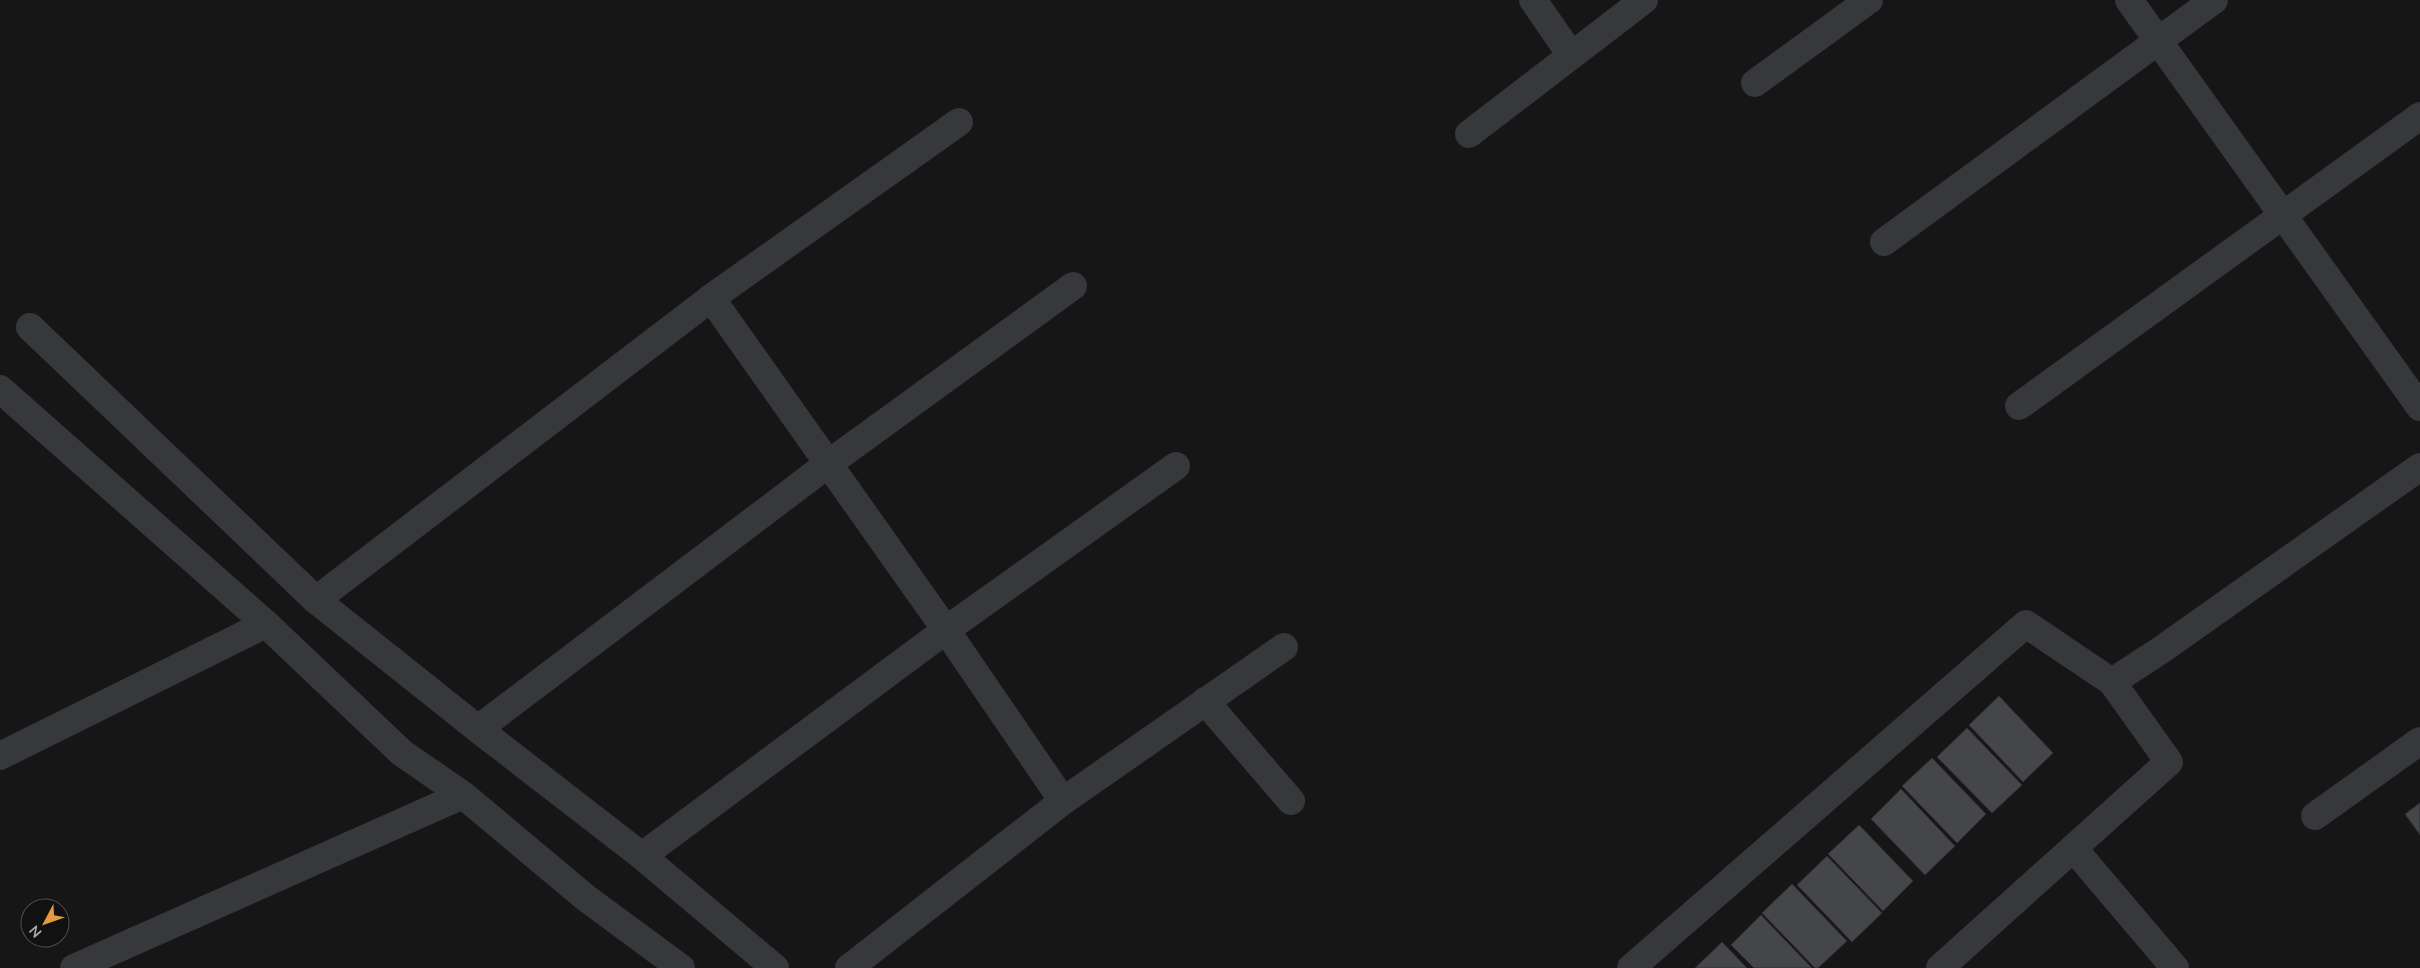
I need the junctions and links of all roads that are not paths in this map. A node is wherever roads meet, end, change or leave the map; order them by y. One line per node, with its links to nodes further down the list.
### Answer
1 (1532, 0): 7 (street)
2 (1644, 0): 7 (street)
3 (1869, 0): 8 (street)
4 (2129, 0): 6 (street)
5 (2214, 0): 6 (street)
6 (2159, 41): 12 (street); 13 (street)
7 (1571, 55): 11 (street)
8 (1755, 83)
9 (2420, 116): 12 (street)
10 (958, 122): 15 (street)
11 (1470, 134)
12 (2283, 215): 18 (street); 19 (street)
13 (1884, 242)
14 (1073, 286): 20 (street)
15 (711, 298): 20 (street); 23 (street)
16 (30, 327): 23 (street)
17 (0, 389): 24 (street)
18 (2019, 406)
19 (2420, 407)
20 (828, 464): 25 (street); 29 (street)
21 (1176, 466): 25 (street)
22 (2420, 467): 27 (street)
23 (316, 600): 29 (street)
24 (266, 624): 31 (street); 32 (street)
25 (946, 630): 33 (street); 37 (street)
26 (1284, 647): 28 (street)
27 (2112, 682): 36 (street); 42 (street)
28 (1205, 701): 33 (street); 34 (street)
29 (478, 730): 37 (street)
30 (2420, 741): 35 (street)
31 (0, 756)
32 (463, 795): 38 (street); 39 (street)
33 (1063, 801): 41 (street)
34 (1291, 801)
35 (2315, 816)
36 (2074, 849): 43 (street); 44 (street)
37 (642, 856): 40 (street)
38 (673, 966)
39 (74, 968)
40 (775, 968)
41 (849, 968)
42 (1631, 968)
43 (1940, 968)
44 (2175, 968)

